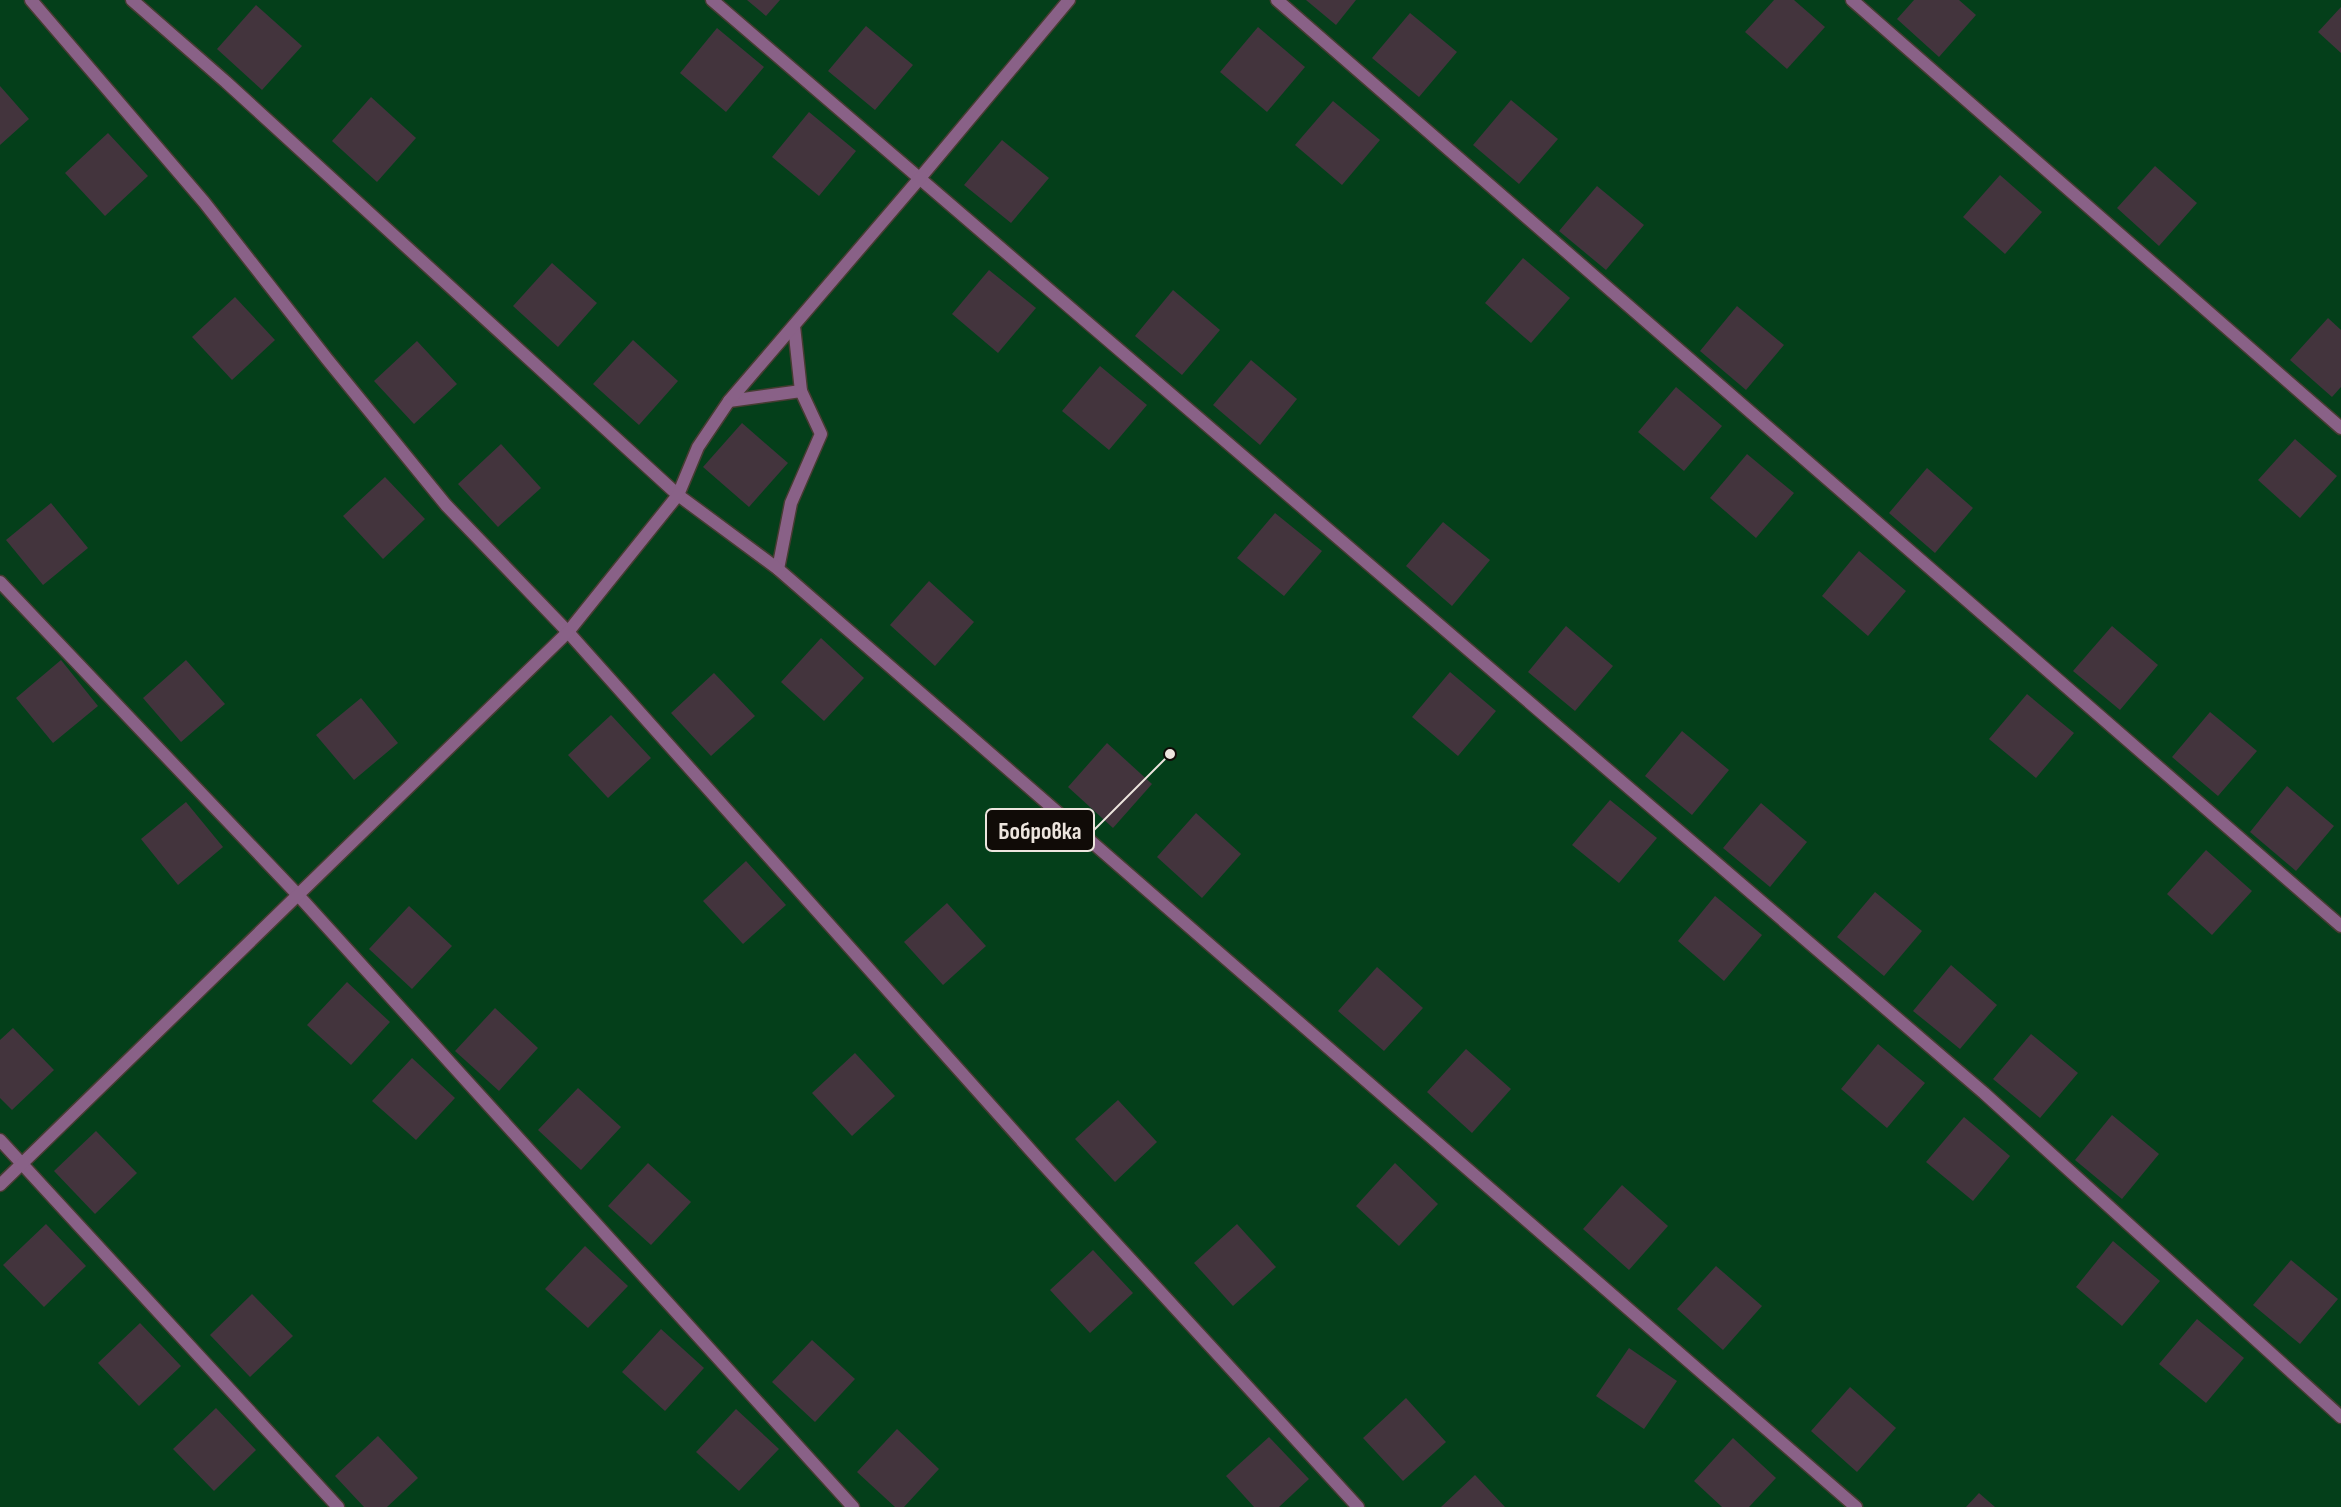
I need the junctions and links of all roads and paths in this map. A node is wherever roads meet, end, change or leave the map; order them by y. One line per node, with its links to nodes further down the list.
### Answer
1 (31, 0): 15 (street)
2 (132, 0): 12 (street)
3 (712, 0): 7 (street)
4 (1069, 0): 7 (street)
5 (1277, 0): 17 (street)
6 (1852, 0): 11 (street)
7 (920, 178): 8 (street); 21 (street)
8 (794, 326): 9 (street); 10 (street)
9 (801, 391): 10 (street); 13 (street)
10 (729, 401): 12 (street)
11 (2341, 428)
12 (678, 495): 13 (street); 15 (street)
13 (778, 569): 25 (street)
14 (0, 582): 16 (street)
15 (568, 632): 16 (street); 24 (street)
16 (298, 895): 19 (street); 23 (street)
17 (2341, 926)
18 (0, 1140): 19 (street)
19 (21, 1164): 20 (street); 22 (street)
20 (0, 1185)
21 (2341, 1417)
22 (338, 1507)
23 (853, 1507)
24 (1358, 1507)
25 (1856, 1507)

